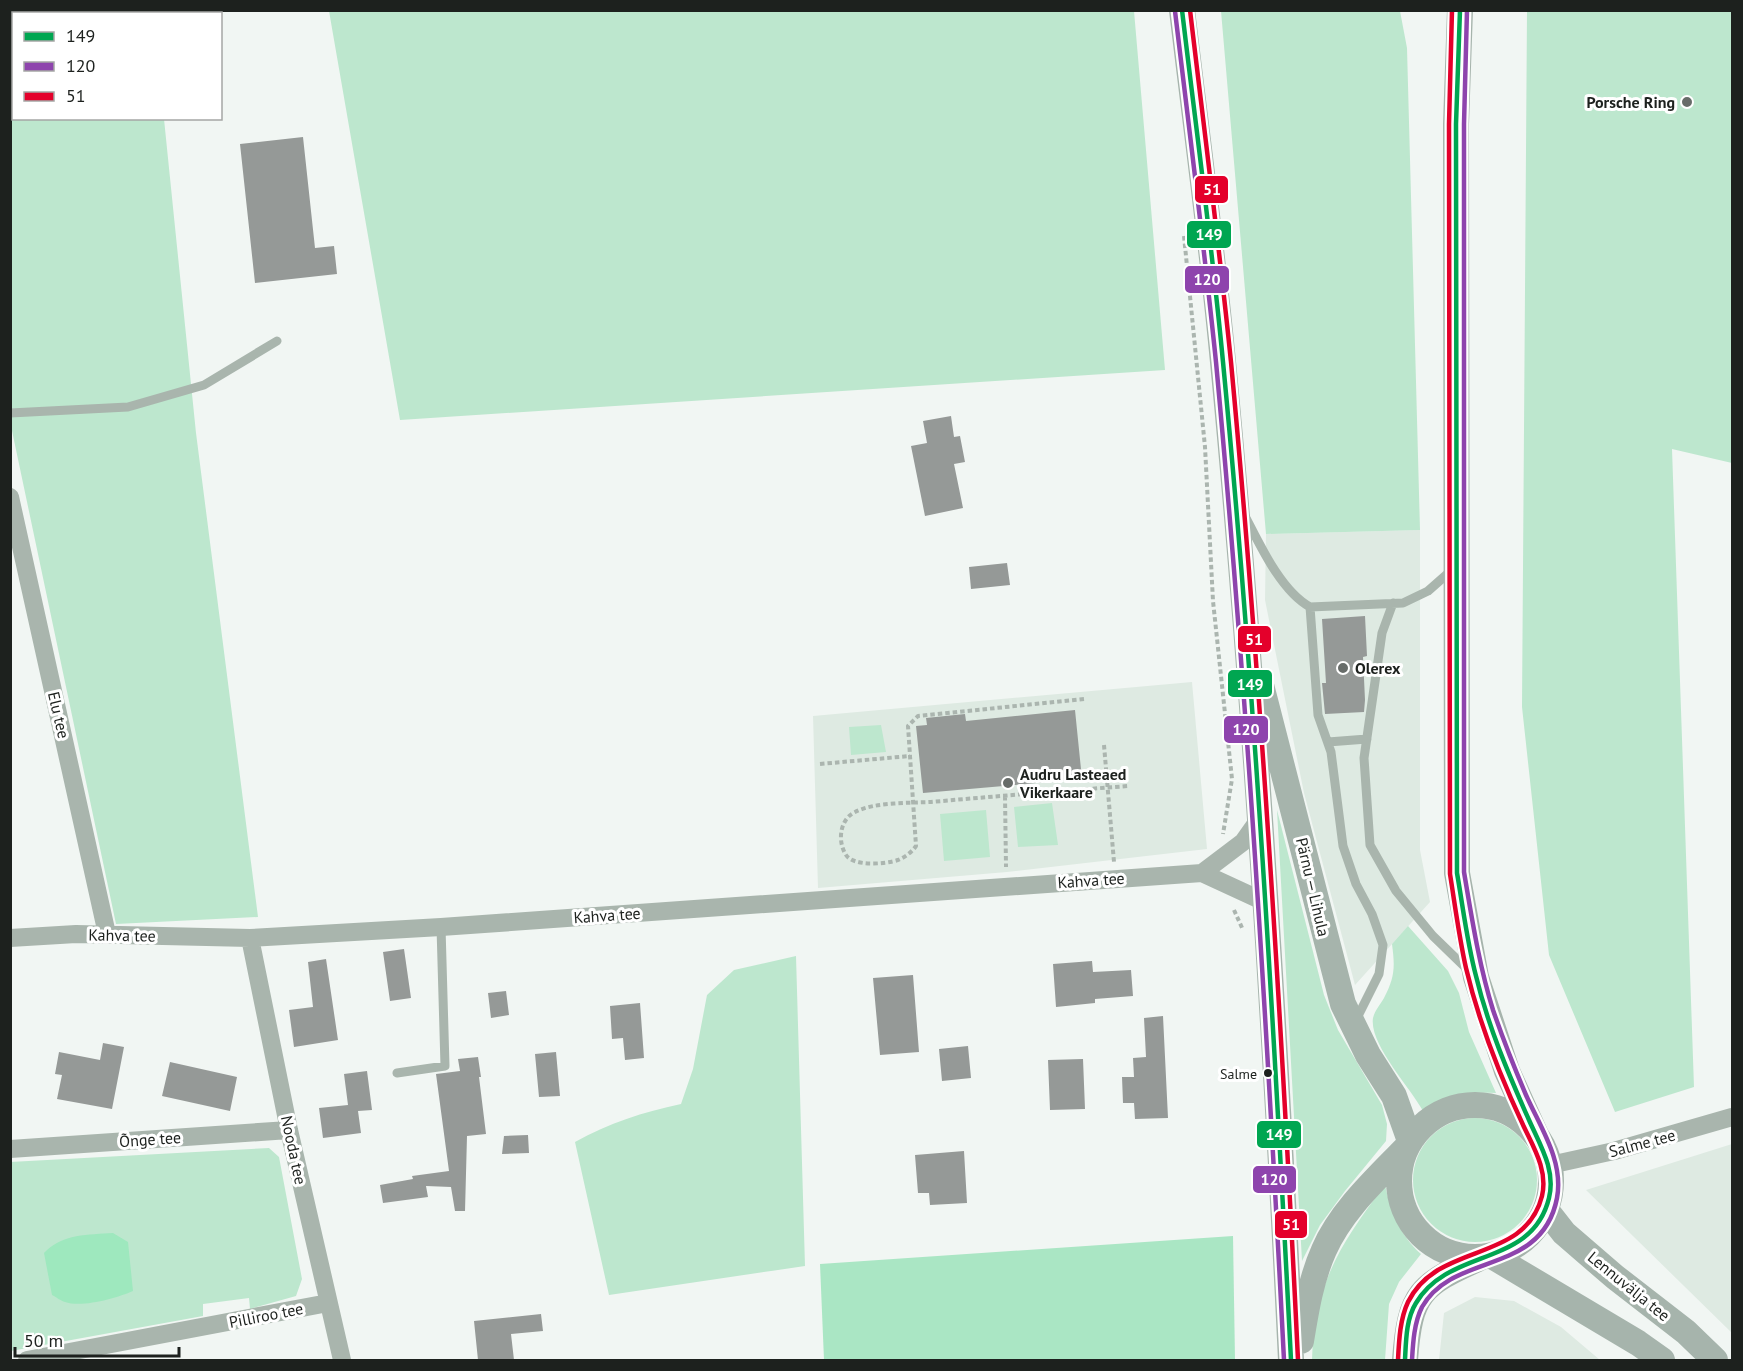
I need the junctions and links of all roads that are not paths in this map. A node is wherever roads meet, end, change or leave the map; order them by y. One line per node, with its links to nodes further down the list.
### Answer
1 (1182, 10): 7 (main road)
2 (1445, 10): 4 (main road)
3 (1460, 10): 4 (main road)
4 (1458, 69): 9 (main road)
5 (277, 341): 6 (lane)
6 (10, 413)
7 (1234, 492): 11 (lane); 12 (main road)
8 (10, 497): 19 (street, Elu tee)
9 (1458, 565): 10 (lane); 22 (main road)
10 (1393, 603): 11 (lane); 13 (lane)
11 (1310, 608): 14 (lane)
12 (1244, 621): 15 (main road); 23 (main road, Pärnu — Lihula)
13 (1367, 739): 14 (lane); 22 (lane)
14 (1329, 742): 23 (lane)
15 (1260, 819): 16 (street); 17 (main road)
16 (1202, 873): 17 (street, Kahva tee); 18 (street, Kahva tee)
17 (1267, 903): 37 (main road)
18 (441, 927): 21 (street, Kahva tee); 24 (lane)
19 (107, 934): 20 (street, Kahva tee); 21 (street, Kahva tee)
20 (10, 938)
21 (250, 938): 26 (street, Nooda tee)
22 (1476, 977): 27 (main road)
23 (1352, 1026): 28 (main road, Pärnu — Lihula)
24 (397, 1073)
25 (1732, 1117): 30 (street, Salme tee)
26 (289, 1130): 29 (street, Õnge tee); 33 (street, Nooda tee)
27 (1536, 1135): 28 (main road); 30 (main road)
28 (1408, 1145): 32 (main road); 38 (main road)
29 (10, 1149)
30 (1550, 1165): 31 (main road)
31 (1546, 1210): 32 (main road); 41 (main road, Lennuvälja tee)
32 (1486, 1257): 34 (main road); 39 (main road)
33 (328, 1303): 35 (street, Pilliroo tee); 36 (street, Nooda tee)
34 (1644, 1352): 40 (main road)
35 (27, 1360)
36 (342, 1360)
37 (1291, 1360)
38 (1298, 1360)
39 (1405, 1360)
40 (1662, 1360)
41 (1715, 1360)

